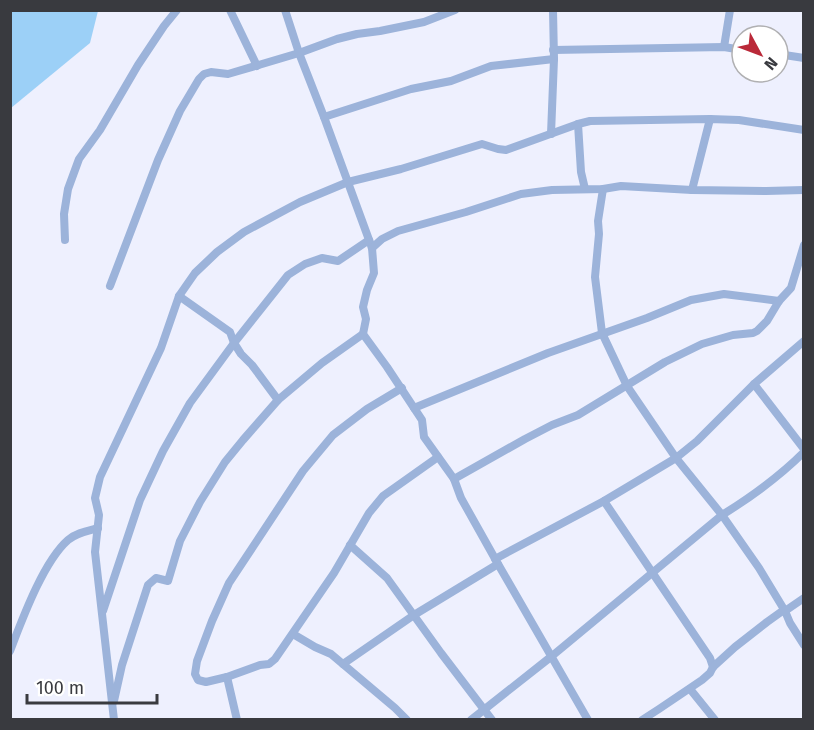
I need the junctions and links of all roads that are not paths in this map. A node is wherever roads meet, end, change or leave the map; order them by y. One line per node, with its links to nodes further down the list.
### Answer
1 (177, 10): 22 (street)
2 (230, 10): 11 (street)
3 (285, 10): 9 (street)
4 (455, 10): 9 (street)
5 (553, 10): 10 (street)
6 (730, 10): 7 (street)
7 (724, 47): 8 (street); 10 (street)
8 (730, 48)
9 (299, 53): 11 (street); 12 (street)
10 (554, 54): 12 (street); 16 (street)
11 (257, 66): 25 (street)
12 (324, 117): 17 (street)
13 (710, 119): 14 (street); 15 (street); 20 (street)
14 (578, 124): 16 (street); 18 (street)
15 (804, 130)
16 (551, 134): 17 (street)
17 (348, 182): 23 (street); 26 (street)
18 (585, 189): 19 (street); 23 (street)
19 (603, 189): 20 (street); 28 (street)
20 (692, 190): 21 (street)
21 (804, 190)
22 (65, 240)
23 (370, 244): 29 (street); 31 (street)
24 (804, 245): 27 (street)
25 (110, 286)
26 (179, 296): 31 (street); 43 (street)
27 (779, 301): 28 (street); 33 (street)
28 (602, 333): 33 (street); 36 (street)
29 (363, 334): 34 (street); 35 (street)
30 (804, 341): 32 (street)
31 (234, 343): 35 (street); 49 (street)
32 (754, 384): 37 (street); 39 (street)
33 (627, 386): 39 (street); 40 (street)
34 (402, 388): 36 (street); 57 (street)
35 (278, 400): 59 (street)
36 (414, 408): 38 (street)
37 (804, 451): 42 (street)
38 (438, 457): 40 (street); 44 (street)
39 (676, 458): 41 (street); 42 (street)
40 (454, 479): 45 (street)
41 (604, 501): 45 (street); 46 (street)
42 (722, 515): 46 (street); 48 (street)
43 (98, 528): 49 (street); 53 (street)
44 (350, 545): 50 (street); 51 (street)
45 (496, 562): 50 (street); 54 (street)
46 (653, 573): 54 (street); 56 (street)
47 (804, 598): 48 (street)
48 (785, 612): 52 (street); 56 (street)
49 (102, 613): 59 (street)
50 (414, 615): 55 (street); 60 (street)
51 (292, 634): 55 (street); 57 (street)
52 (804, 645)
53 (10, 651)
54 (552, 656): 60 (street); 66 (street)
55 (343, 664): 63 (street)
56 (713, 667): 58 (street)
57 (227, 677): 62 (street)
58 (690, 689): 67 (street); 68 (street)
59 (113, 705): 61 (street)
60 (485, 709): 64 (street); 65 (street)
61 (114, 720)
62 (237, 720)
63 (407, 720)
64 (471, 720)
65 (492, 720)
66 (588, 720)
67 (642, 720)
68 (716, 720)

